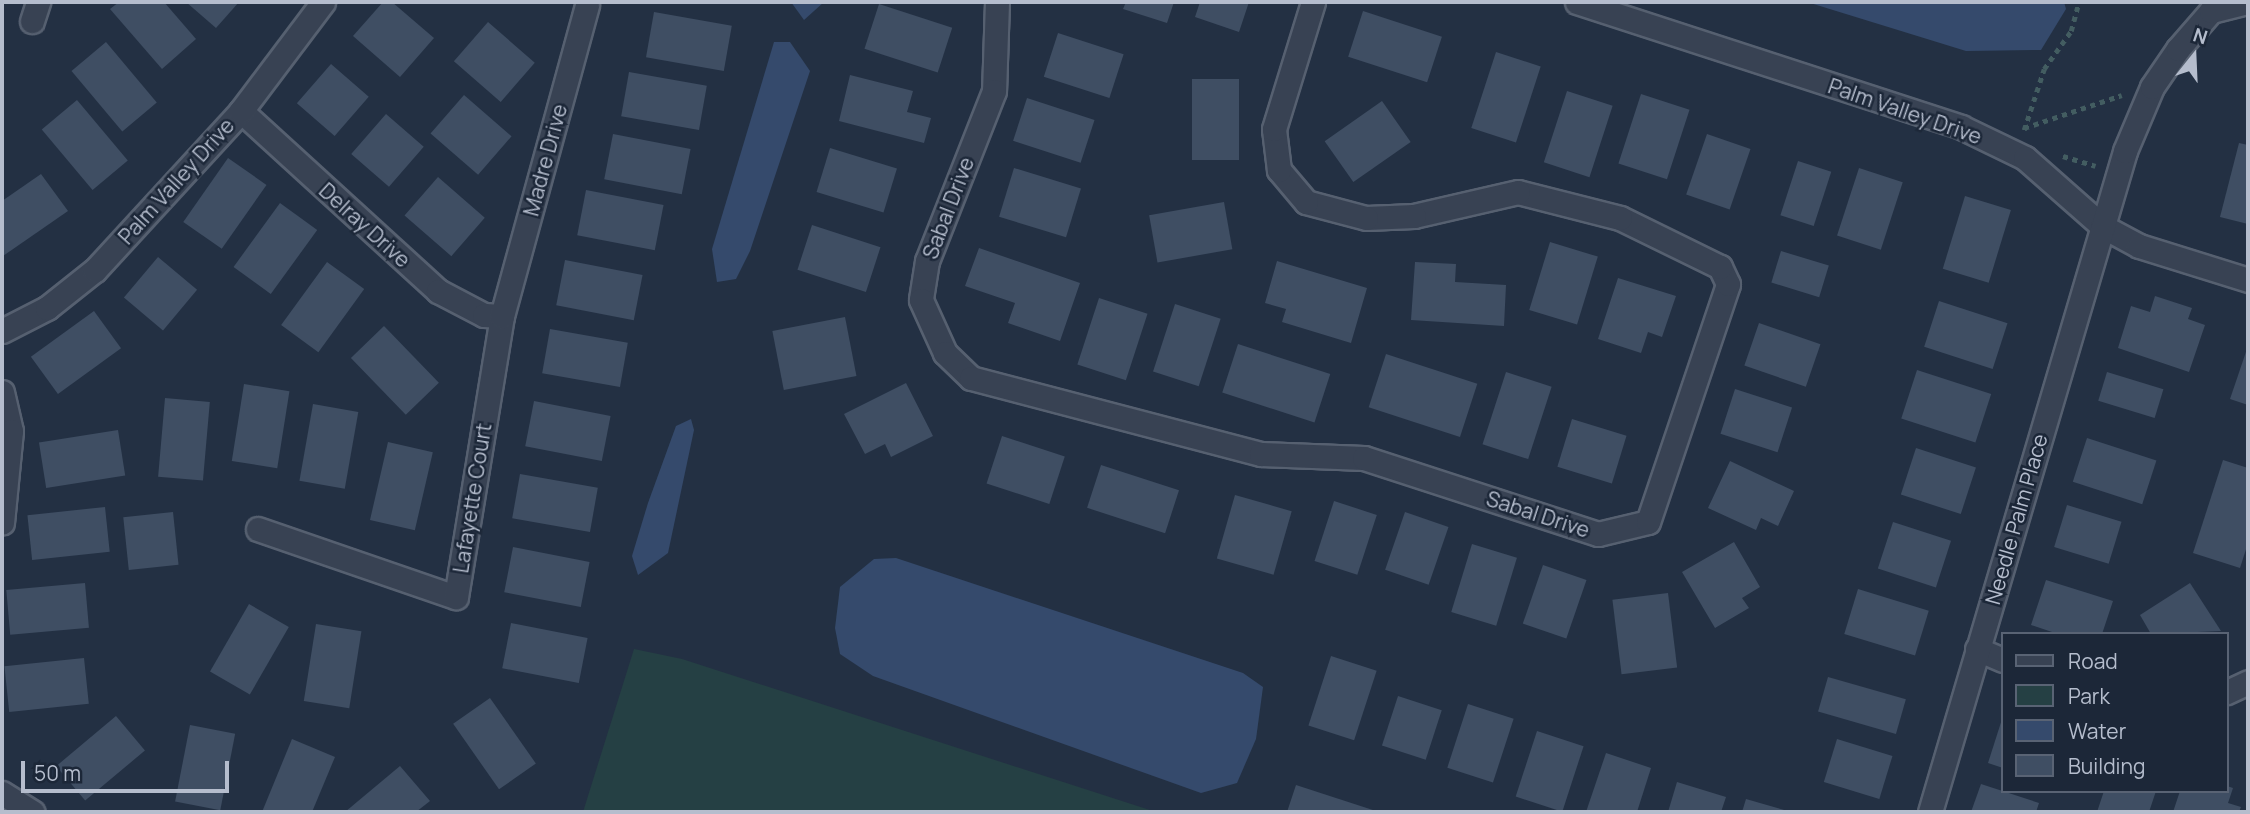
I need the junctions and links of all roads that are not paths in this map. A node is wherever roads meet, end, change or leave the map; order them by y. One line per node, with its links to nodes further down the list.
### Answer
1 (323, 2): 7 (street, Palm Valley Drive)
2 (997, 2): 3 (street, Sabal Drive)
3 (1313, 2)
4 (1577, 2): 8 (street, Palm Valley Drive)
5 (2248, 2): 8 (street, Needle Palm Place)
6 (587, 5): 10 (street, Madre Drive)
7 (241, 111): 10 (street, Delray Drive); 11 (street, Palm Valley Drive)
8 (2102, 226): 9 (street, Palm Valley Drive); 15 (street, Needle Palm Place)
9 (2248, 280)
10 (502, 316): 14 (street, Lafayette Court)
11 (2, 331)
12 (2, 392): 13 (street)
13 (2, 523)
14 (258, 529)
15 (1977, 649): 16 (street); 21 (street, Needle Palm Place)
16 (2002, 660)
17 (2248, 682): 18 (street)
18 (2229, 691)
19 (2, 793): 20 (street)
20 (32, 812)
21 (1930, 812)

